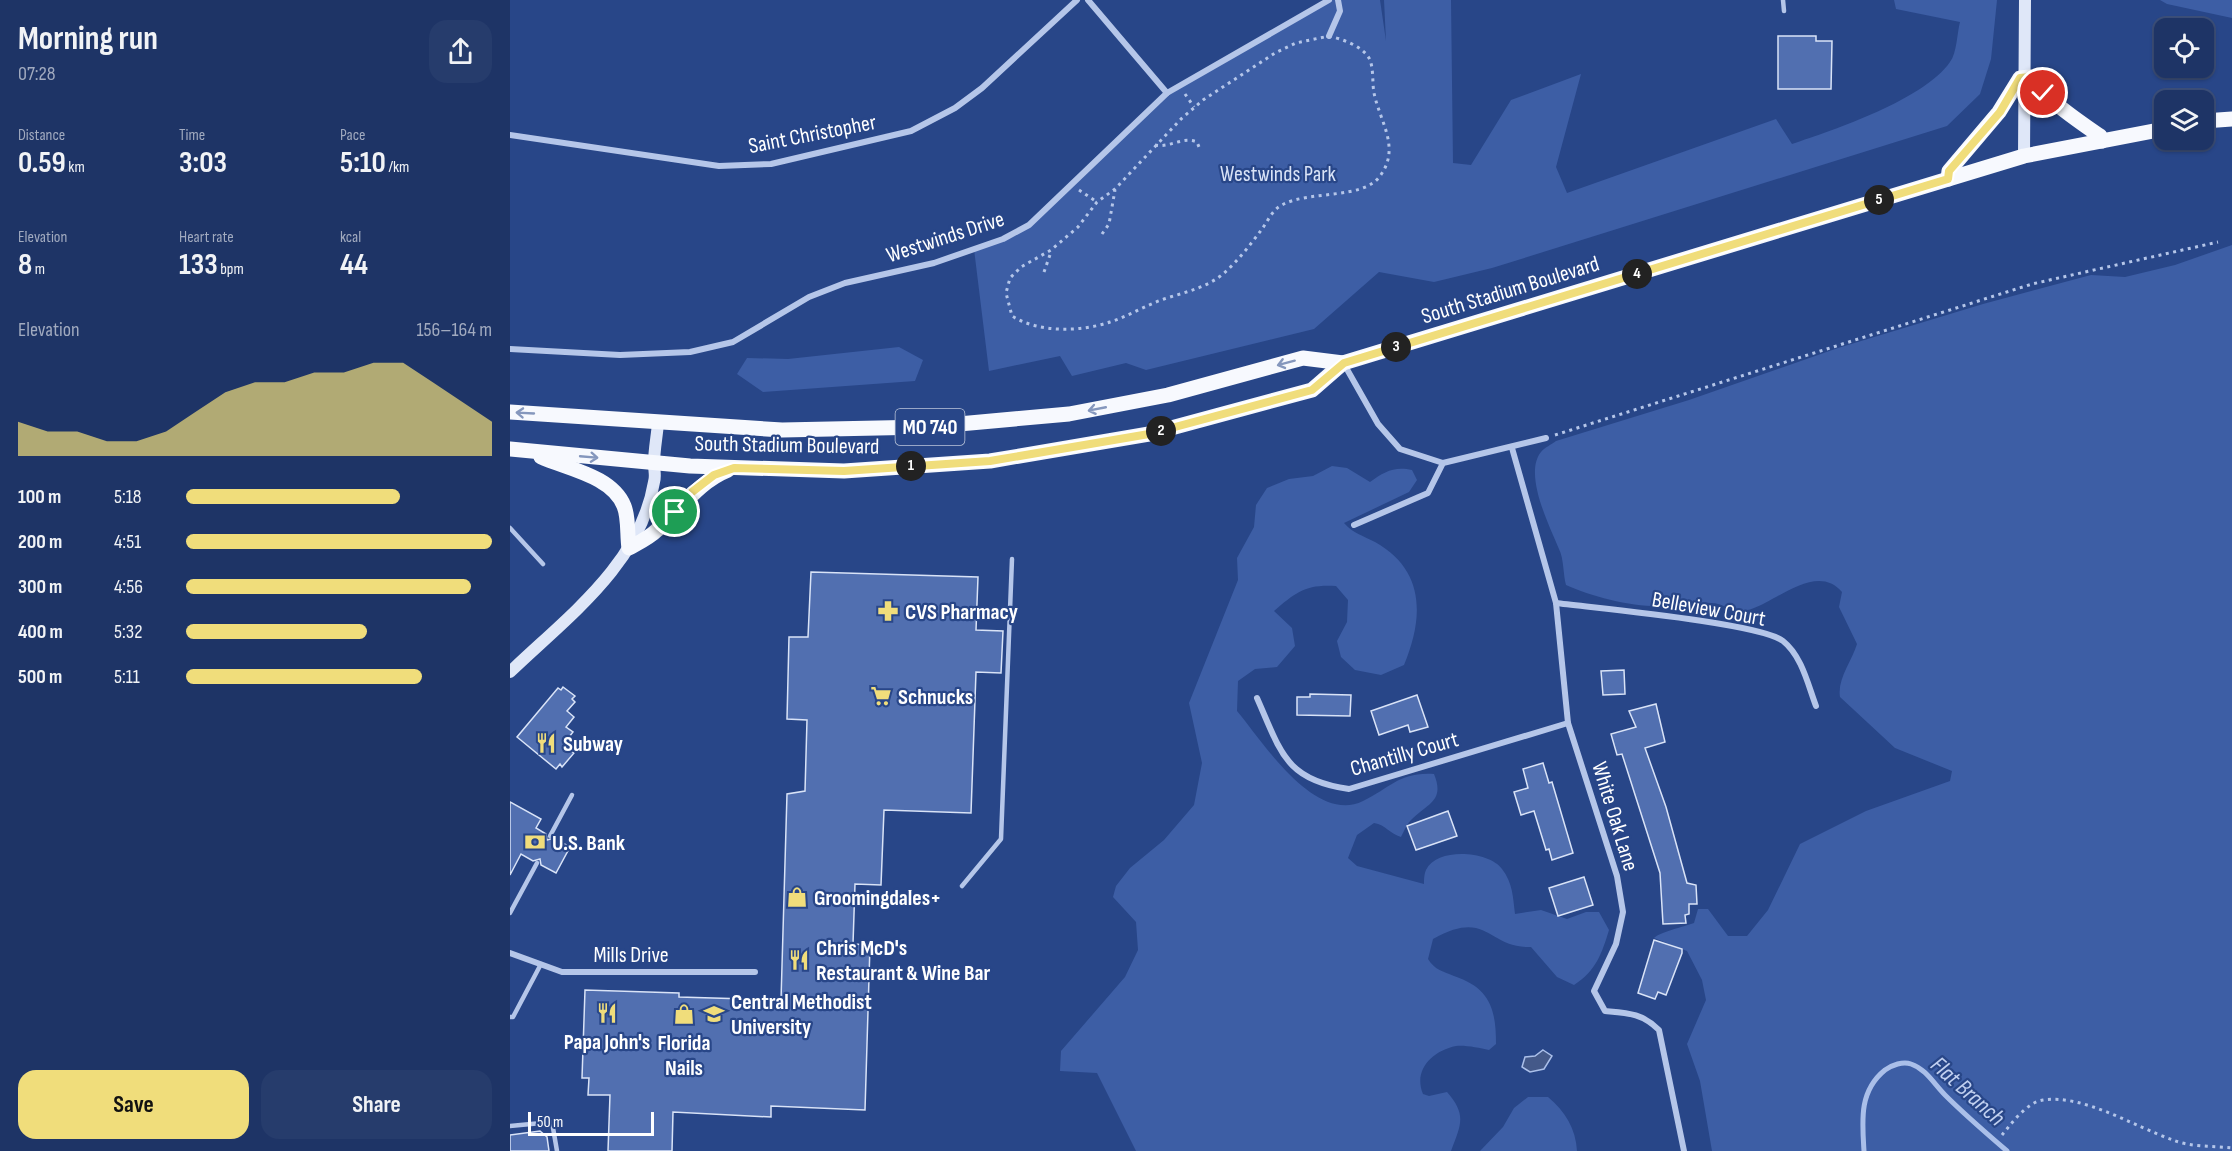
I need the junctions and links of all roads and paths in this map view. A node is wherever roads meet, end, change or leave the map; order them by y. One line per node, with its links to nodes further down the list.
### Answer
1 (1077, 0): 14 (street, Saint Christopher)
2 (1088, 0): 10 (street)
3 (1329, 0): 10 (street, Westwinds Drive)
4 (1338, 0): 8 (street)
5 (1783, 0): 7 (lane)
6 (2025, 0): 9 (street)
7 (1784, 11)
8 (1329, 36): 16 (path); 25 (path)
9 (2025, 76): 15 (main road); 18 (street); 19 (main road)
10 (1167, 93): 20 (street, Westwinds Drive)
11 (2232, 119): 12 (main road)
12 (2214, 120)
13 (2154, 131): 15 (main road, South Stadium Boulevard / MO 740)
14 (510, 135)
15 (2102, 141): 18 (main road, South Stadium Boulevard / MO 740)
16 (1155, 146): 17 (path); 21 (path)
17 (1199, 147)
18 (2024, 156): 19 (main road, South Stadium Boulevard / MO 740)
19 (1948, 179): 28 (main road, South Stadium Boulevard / MO 740)
20 (1070, 183): 22 (path); 27 (street, Westwinds Drive)
21 (1115, 189): 22 (path); 23 (path)
22 (1097, 202): 25 (path)
23 (1102, 234)
24 (2218, 242): 31 (path)
25 (1051, 250): 26 (path)
26 (1044, 272)
27 (510, 349)
28 (1344, 363): 30 (main road, MO 740, one-way to 30); 36 (street); 37 (main road, South Stadium Boulevard / MO 740)
29 (510, 412): 30 (main road, MO 740, one-way to 29)
30 (658, 423): 35 (street)
31 (1546, 438): 32 (street)
32 (1512, 448): 36 (street); 43 (street, White Oak Lane)
33 (510, 449): 34 (main road, South Stadium Boulevard / MO 740)
34 (530, 451): 35 (main road, South Stadium Boulevard / MO 740, one-way to 35); 40 (main road)
35 (654, 463): 37 (main road, South Stadium Boulevard / MO 740); 40 (street)
36 (1443, 463): 38 (street)
37 (734, 468): 40 (main road)
38 (1354, 525)
39 (510, 528): 42 (lane)
40 (629, 548): 44 (street)
41 (1012, 559): 51 (lane)
42 (543, 564)
43 (1556, 603): 46 (street, Belleview Court); 47 (street, White Oak Lane)
44 (510, 672)
45 (1257, 698): 47 (street, Chantilly Court)
46 (1816, 706)
47 (1568, 723): 61 (street, White Oak Lane)
48 (572, 795): 49 (lane)
49 (550, 836)
50 (537, 863): 52 (lane)
51 (962, 886)
52 (510, 913)
53 (510, 953): 54 (street, Mills Drive)
54 (541, 964): 55 (street, Mills Drive); 56 (lane)
55 (755, 972)
56 (510, 1017)
57 (510, 1126): 60 (lane)
58 (2002, 1135): 59 (path)
59 (2232, 1148)
60 (557, 1151)
61 (1684, 1151)

